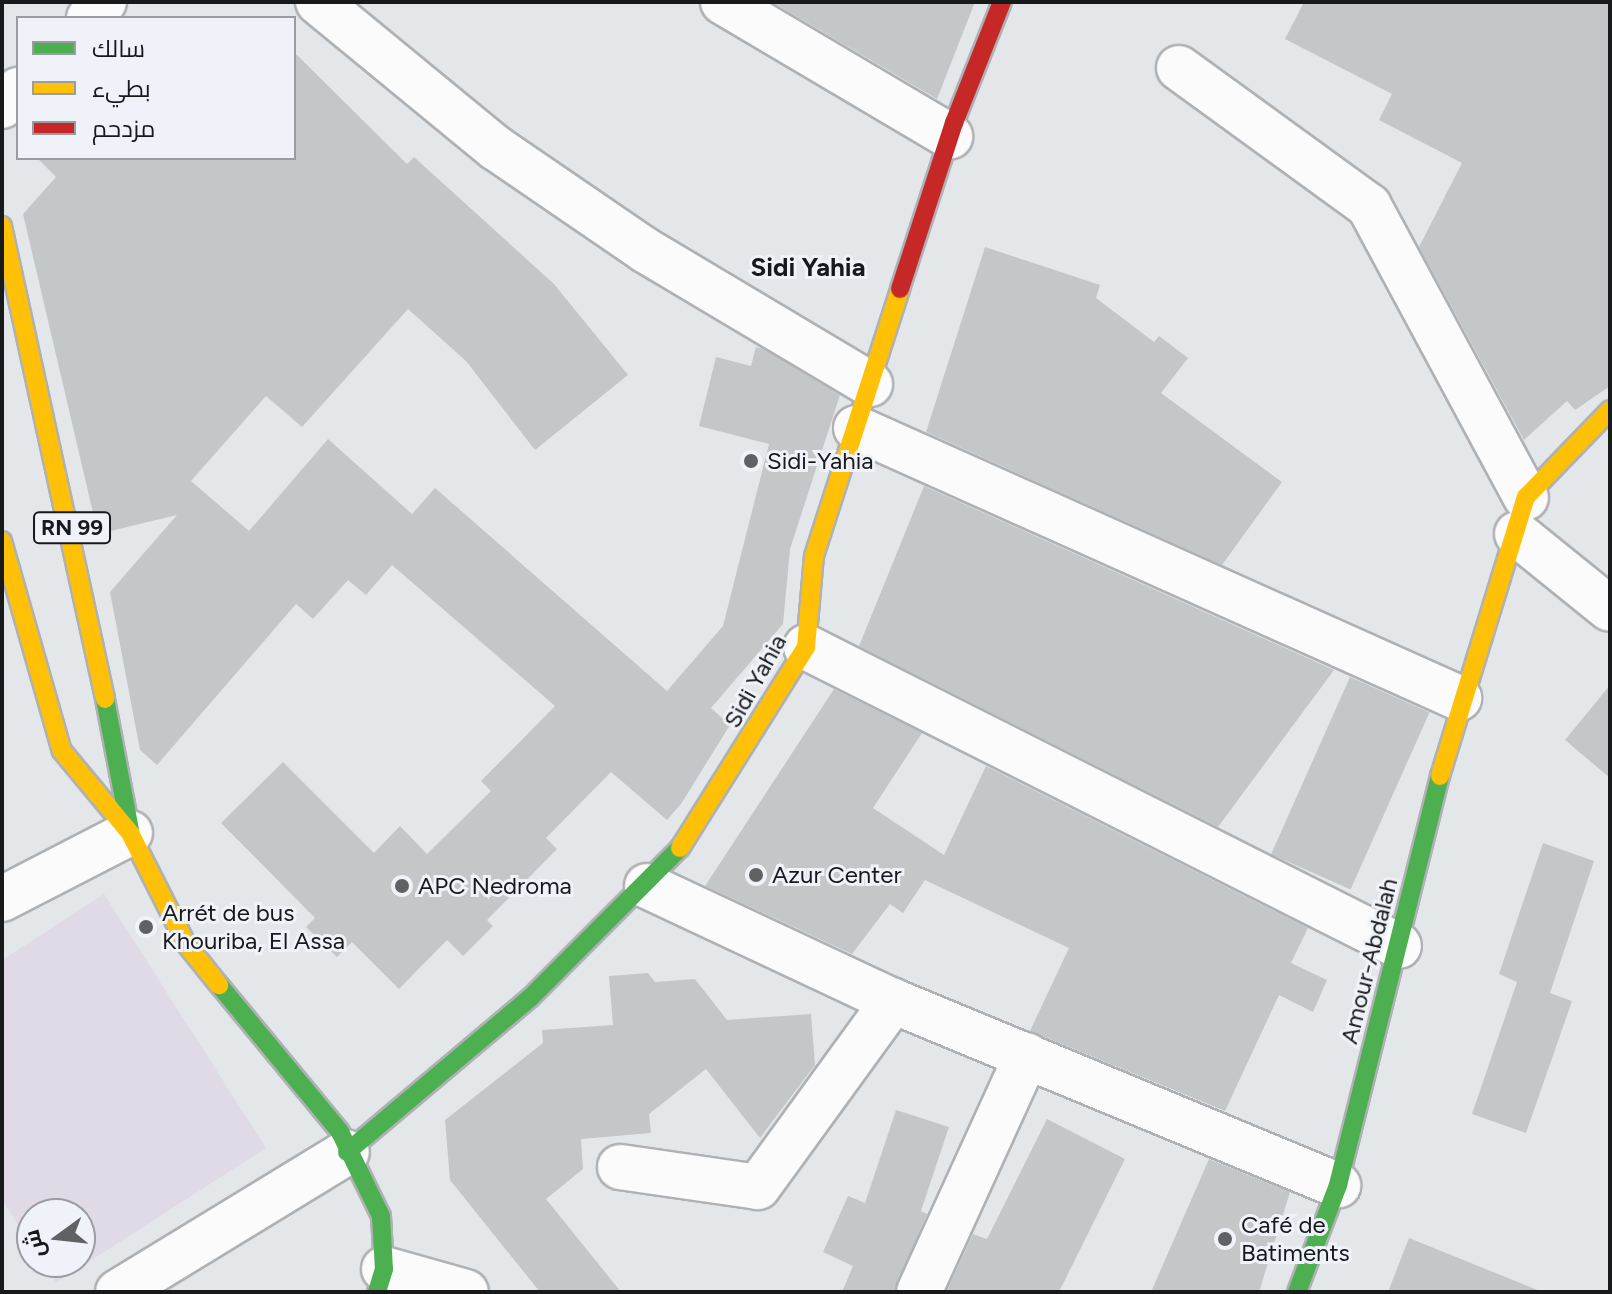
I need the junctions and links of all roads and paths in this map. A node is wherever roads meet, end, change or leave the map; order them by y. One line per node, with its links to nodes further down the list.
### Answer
1 (318, 2): 7 (street)
2 (723, 2): 5 (street)
3 (1002, 2): 5 (street, Sidi Yahia)
4 (1179, 68): 10 (street)
5 (950, 136): 7 (street, Sidi Yahia)
6 (2, 226): 15 (street, RN 99)
7 (870, 384): 9 (street, Sidi Yahia)
8 (1610, 410): 10 (street)
9 (856, 428): 13 (street, Sidi Yahia); 14 (street)
10 (1522, 516): 12 (street); 14 (street, Amour-Abdalah)
11 (2, 541): 15 (street, RN 99)
12 (1610, 609)
13 (806, 647): 16 (street, Sidi Yahia); 18 (street)
14 (1459, 698): 18 (street, Amour-Abdalah)
15 (130, 833): 17 (street); 21 (street, RN 99)
16 (647, 886): 19 (street); 21 (street, Sidi Yahia)
17 (2, 899)
18 (1399, 946): 23 (street, Amour-Abdalah)
19 (893, 1001): 20 (street); 22 (street)
20 (1027, 1055): 23 (street); 27 (street)
21 (347, 1152): 24 (street, RN 99); 25 (street)
22 (620, 1167)
23 (1338, 1185): 28 (street, Amour-Abdalah)
24 (380, 1280): 26 (street)
25 (118, 1292)
26 (466, 1292)
27 (919, 1292)
28 (1297, 1292)

